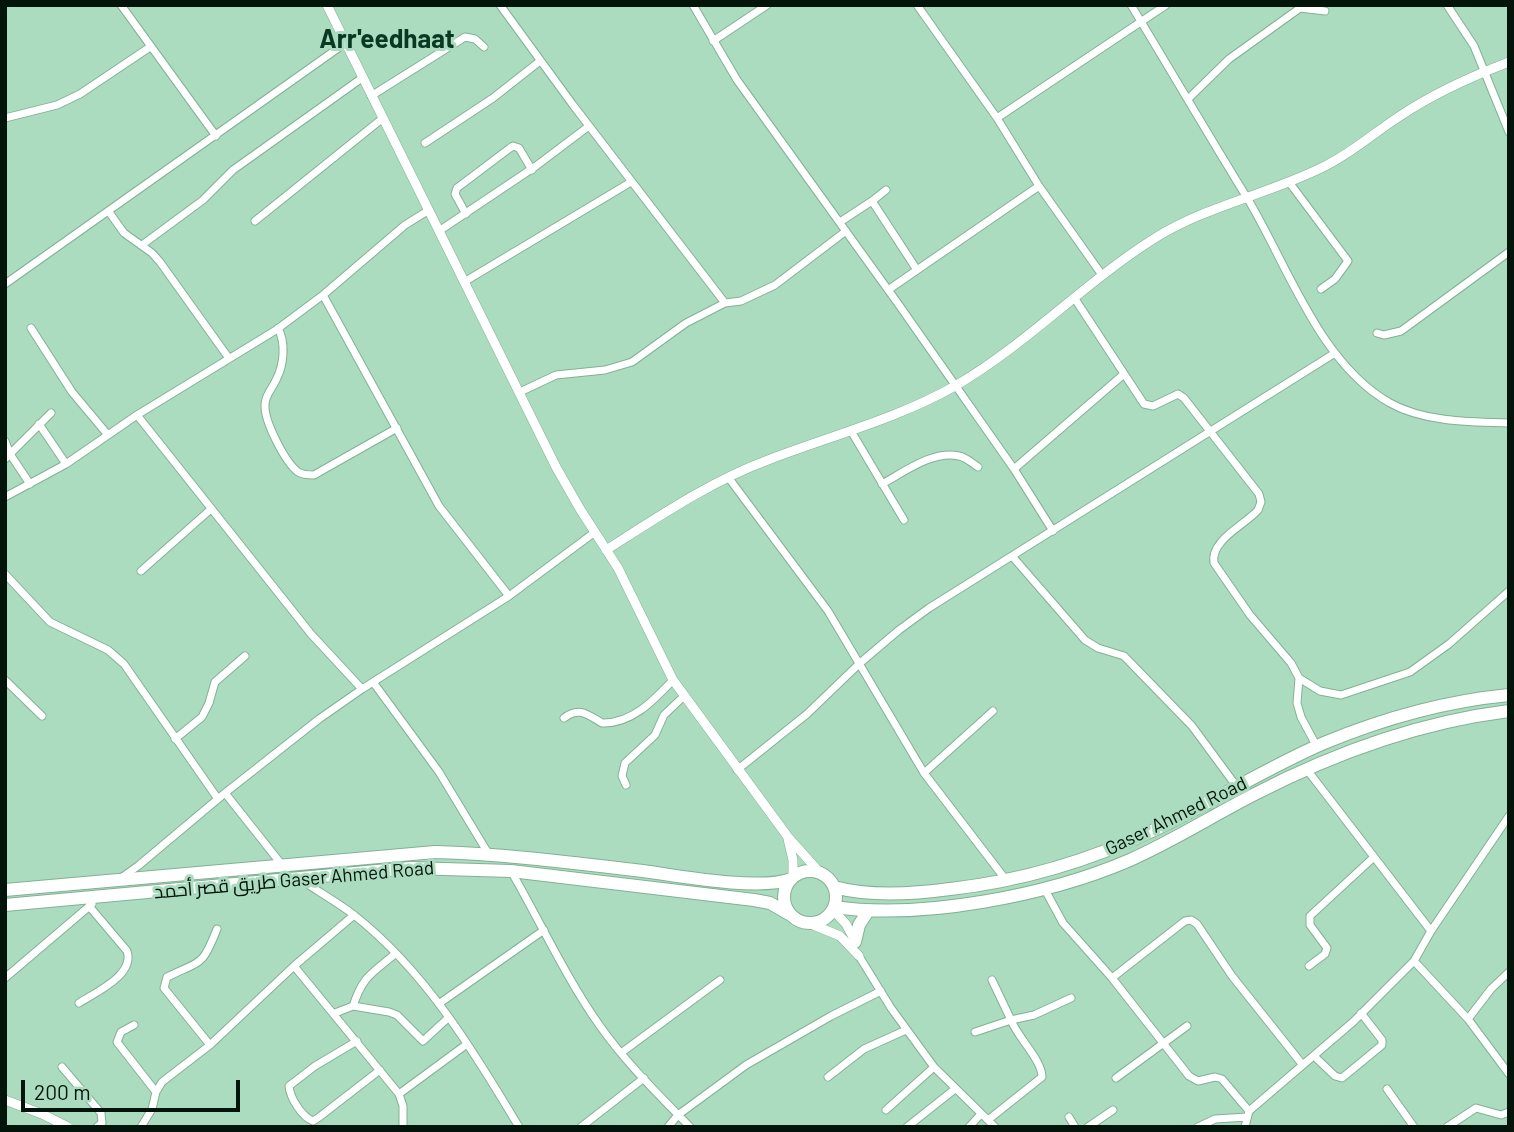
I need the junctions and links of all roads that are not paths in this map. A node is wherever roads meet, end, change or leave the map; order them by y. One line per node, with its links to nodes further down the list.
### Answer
1 (121, 5): 15 (street)
2 (327, 5): 14 (street)
3 (500, 5): 17 (street)
4 (705, 5): 10 (street)
5 (767, 5): 13 (street)
6 (917, 5): 25 (street)
7 (1131, 5): 12 (street)
8 (1166, 5): 12 (street)
9 (1447, 5): 19 (street)
10 (695, 8): 13 (street)
11 (1325, 11): 22 (street)
12 (1142, 22): 22 (street); 25 (street)
13 (713, 41): 41 (street)
14 (344, 44): 20 (street); 28 (street)
15 (150, 47): 23 (street); 28 (street)
16 (484, 47): 21 (street)
17 (540, 61): 26 (street); 29 (street)
18 (1509, 62): 19 (street)
19 (1485, 71): 27 (street); 32 (street)
20 (362, 78): 21 (street); 44 (street)
21 (371, 96): 24 (street)
22 (1188, 99): 35 (street)
23 (5, 118)
24 (383, 118): 37 (street); 40 (street)
25 (997, 118): 33 (street)
26 (589, 126): 30 (street); 31 (street)
27 (1509, 132)
28 (216, 136): 38 (street)
29 (425, 143)
30 (532, 170): 39 (street); 39 (street)
31 (631, 182): 48 (street); 54 (street)
32 (1289, 182): 35 (street); 50 (street)
33 (1039, 186): 46 (street); 47 (street)
34 (886, 190): 36 (street)
35 (1246, 196): 47 (street); 58 (street)
36 (872, 201): 41 (street); 46 (street)
37 (429, 209): 42 (street); 52 (street)
38 (109, 212): 44 (street); 49 (street)
39 (466, 214): 42 (street)
40 (255, 221)
41 (840, 222): 43 (street)
42 (439, 231): 48 (street)
43 (846, 231): 51 (street); 54 (street)
44 (142, 246): 59 (street)
45 (1509, 252): 57 (street)
46 (917, 270): 51 (street)
47 (1102, 275): 53 (street)
48 (464, 282): 62 (street)
49 (5, 284)
50 (1321, 289)
51 (888, 290): 61 (street)
52 (323, 295): 56 (street); 67 (street)
53 (1075, 299): 60 (street); 61 (street)
54 (725, 303): 62 (street)
55 (31, 328): 70 (street)
56 (278, 328): 59 (street); 67 (street)
57 (1377, 333)
58 (1335, 353): 65 (street); 69 (street)
59 (228, 357): 64 (street)
60 (1124, 374): 69 (street); 75 (street)
61 (954, 386): 68 (street); 75 (street)
62 (520, 392): 83 (street)
63 (51, 413): 66 (street)
64 (137, 415): 70 (street); 80 (street)
65 (1509, 423)
66 (39, 425): 72 (street); 73 (street)
67 (397, 428): 89 (street)
68 (851, 430): 76 (street); 78 (street)
69 (1212, 431): 82 (street); 92 (street)
70 (108, 435): 73 (street)
71 (5, 441): 72 (street)
72 (8, 457): 77 (street)
73 (66, 464): 77 (street)
74 (978, 467): 78 (street)
75 (1014, 469): 82 (street)
76 (728, 477): 84 (street); 91 (street)
77 (30, 484): 79 (street)
78 (882, 484): 81 (street)
79 (5, 496)
80 (211, 509): 86 (street); 96 (street)
81 (904, 520)
82 (1053, 531): 85 (street)
83 (595, 532): 84 (street); 89 (street)
84 (606, 550): 94 (street)
85 (1012, 556): 91 (street); 109 (street)
86 (141, 571)
87 (5, 574): 103 (street)
88 (1509, 591): 92 (street)
89 (509, 596): 95 (street)
90 (245, 656): 103 (street)
91 (860, 663): 105 (street); 107 (street)
92 (1299, 678): 104 (street)
93 (5, 680): 101 (street)
94 (673, 680): 98 (street); 102 (street)
95 (373, 682): 96 (street); 114 (street)
96 (362, 689): 110 (street)
97 (1509, 695): 104 (main road, Gaser Ahmed Road)
98 (684, 696): 105 (street); 108 (street)
99 (993, 711): 107 (street)
100 (1509, 711): 106 (main road, Gaser Ahmed Road)
101 (42, 716)
102 (564, 718)
103 (175, 739): 111 (street)
104 (1317, 747): 109 (main road, Gaser Ahmed Road)
105 (737, 770): 113 (street)
106 (1308, 771): 115 (street); 124 (main road, Gaser Ahmed Road)
107 (924, 773): 122 (street)
108 (626, 785)
109 (1238, 788): 122 (main road, Gaser Ahmed Road)
110 (225, 793): 111 (street); 116 (street)
111 (218, 799): 121 (street)
112 (1509, 816): 136 (street)
113 (788, 837): 118 (street); 120 (street)
114 (488, 853): 116 (main road, طريق قصر أحمد Gaser Ahmed Road); 120 (main road, طريق قصر أحمد Gaser Ahmed Road)
115 (1374, 857): 136 (street); 142 (street)
116 (283, 866): 121 (main road, طريق قصر أحمد Gaser Ahmed Road)
117 (511, 872): 119 (main road, طريق قصر أحمد Gaser Ahmed Road); 131 (main road, طريق قصر أحمد Gaser Ahmed Road); 135 (street)
118 (822, 874): 120 (main road); 123 (main road)
119 (298, 878): 126 (main road, طريق قصر أحمد Gaser Ahmed Road); 132 (street)
120 (792, 879): 131 (main road)
121 (117, 880): 125 (main road, طريق قصر أحمد Gaser Ahmed Road)
122 (1006, 881): 123 (main road, Gaser Ahmed Road)
123 (834, 887): 129 (main road)
124 (1045, 888): 130 (main road, Gaser Ahmed Road); 145 (street)
125 (5, 890)
126 (100, 896): 127 (main road, طريق قصر أحمد Gaser Ahmed Road); 128 (street)
127 (5, 905)
128 (89, 906): 144 (street); 150 (street)
129 (833, 909): 130 (main road, Gaser Ahmed Road); 133 (main road); 137 (street)
130 (868, 911): 137 (main road)
131 (789, 914): 133 (main road)
132 (354, 915): 138 (street); 141 (street)
133 (811, 923): 139 (street)
134 (217, 929): 165 (street)
135 (544, 930): 151 (street); 166 (street)
136 (1431, 931): 140 (street)
137 (855, 942): 139 (street)
138 (395, 954): 151 (street); 152 (street)
139 (859, 956): 148 (street)
140 (1414, 961): 154 (street); 156 (street)
141 (294, 966): 153 (street); 165 (street)
142 (1309, 966)
143 (1509, 972): 156 (street)
144 (5, 978)
145 (1112, 978): 164 (street); 168 (street)
146 (720, 980): 166 (street)
147 (992, 980): 157 (street)
148 (881, 991): 160 (street); 186 (street)
149 (1071, 998): 157 (street)
150 (79, 1003)
151 (440, 1003): 155 (street)
152 (353, 1006): 153 (street); 155 (street)
153 (335, 1013): 162 (street)
154 (1361, 1013): 167 (street); 167 (street)
155 (448, 1018): 163 (street)
156 (1468, 1019): 172 (street)
157 (1011, 1020): 161 (street); 188 (street)
158 (134, 1025): 178 (street)
159 (1187, 1026): 164 (street)
160 (906, 1030): 169 (street); 173 (street)
161 (975, 1032)
162 (357, 1041): 171 (street); 171 (street)
163 (467, 1044): 179 (street); 193 (street)
164 (1164, 1044): 175 (street); 185 (street)
165 (210, 1045): 178 (street)
166 (621, 1053): 174 (street)
167 (1314, 1056): 168 (street)
168 (1302, 1064): 185 (street)
169 (934, 1066): 176 (street); 181 (street)
170 (62, 1067): 190 (street)
171 (380, 1070): 179 (street)
172 (1509, 1074)
173 (828, 1077)
174 (644, 1078): 186 (street); 194 (street)
175 (1116, 1078)
176 (955, 1089): 184 (street); 197 (street)
177 (1387, 1089): 204 (street)
178 (156, 1092): 191 (street)
179 (400, 1094): 192 (street)
180 (5, 1100): 189 (street)
181 (886, 1110)
182 (1113, 1110): 201 (street)
183 (1509, 1112): 205 (street)
184 (981, 1114): 188 (street); 198 (street)
185 (1248, 1114): 202 (street); 203 (street)
186 (678, 1115): 195 (street); 196 (street)
187 (1069, 1117): 200 (street)
188 (988, 1120): 199 (street)
189 (68, 1127)
190 (97, 1127)
191 (141, 1127)
192 (403, 1127)
193 (519, 1127)
194 (581, 1127)
195 (668, 1127)
196 (690, 1127)
197 (907, 1127)
198 (969, 1127)
199 (995, 1127)
200 (1075, 1127)
201 (1088, 1127)
202 (1198, 1127)
203 (1245, 1127)
204 (1413, 1127)
205 (1447, 1127)

